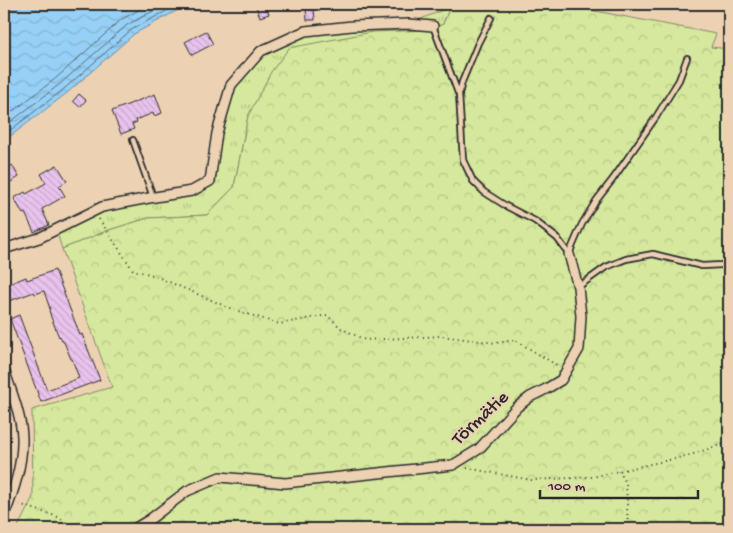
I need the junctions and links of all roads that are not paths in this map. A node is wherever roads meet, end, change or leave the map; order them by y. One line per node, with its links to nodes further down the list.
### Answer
1 (491, 18): 4 (lane)
2 (433, 26): 4 (lane); 6 (street)
3 (687, 58): 8 (lane)
4 (459, 94): 8 (lane)
5 (133, 140): 6 (lane)
6 (153, 197): 7 (street)
7 (4, 249)
8 (569, 254): 10 (street, Törmätie)
9 (729, 261): 10 (lane)
10 (578, 287): 14 (street, Törmätie)
11 (4, 369): 12 (street)
12 (7, 500): 13 (street)
13 (4, 517)
14 (134, 529)

